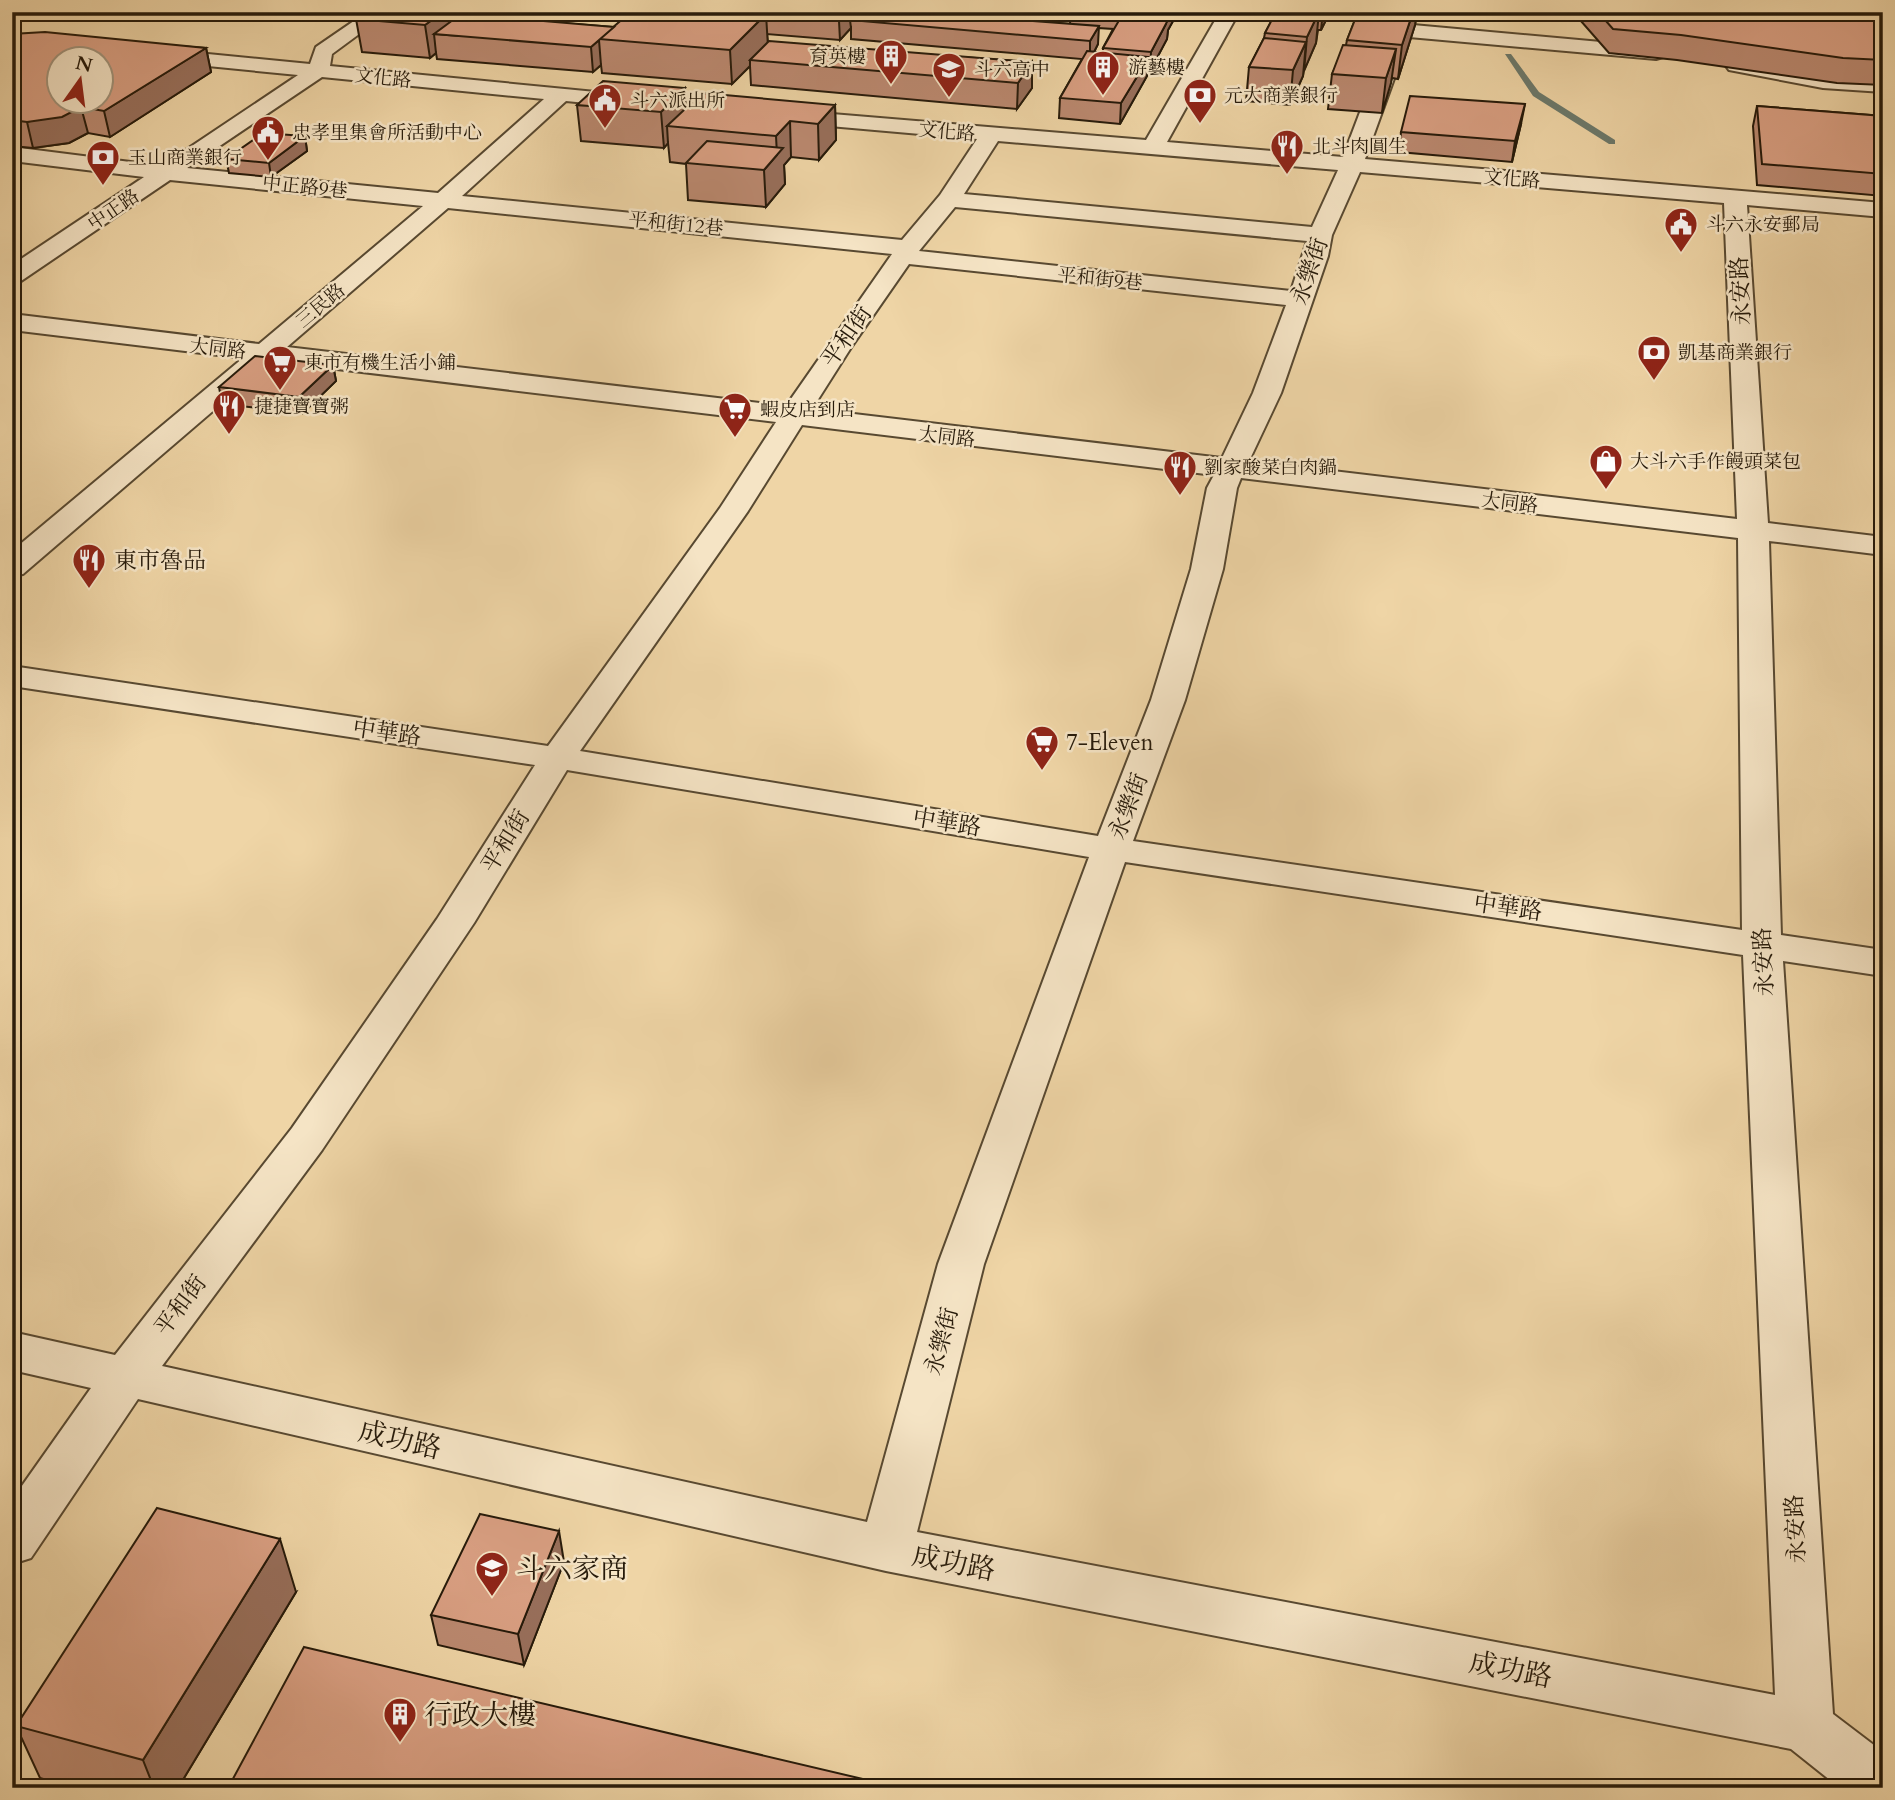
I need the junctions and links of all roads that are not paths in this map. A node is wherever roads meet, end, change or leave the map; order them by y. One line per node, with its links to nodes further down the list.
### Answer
1 (380, 12): 7 (street)
2 (1230, 12): 13 (street)
3 (1405, 18): 5 (street, 永樂街); 15 (street, 永樂街)
4 (134, 52): 7 (street, 文化路)
5 (1676, 55)
6 (1716, 62): 8 (street)
7 (319, 71): 9 (street, 文化路); 16 (street, 中正路)
8 (1883, 86)
9 (561, 95): 10 (street, 文化路); 19 (street, 三民路)
10 (658, 104)
11 (769, 114): 12 (street, 文化路)
12 (991, 135): 13 (street, 文化路); 18 (street, 平和街)
13 (1153, 148): 15 (street, 文化路)
14 (12, 154): 16 (street, 中正路9巷)
15 (1352, 164): 17 (street, 文化路); 21 (street, 永樂街)
16 (167, 173): 19 (street, 中正路9巷); 23 (street, 中正路)
17 (1735, 198): 20 (street, 文化路); 29 (street, 永安路)
18 (949, 199): 21 (street); 22 (street, 平和街)
19 (443, 201): 22 (street, 平和街12巷); 26 (street, 三民路)
20 (1883, 210)
21 (1320, 235): 24 (street, 永樂街)
22 (905, 252): 24 (street, 平和街9巷); 27 (street, 平和街)
23 (12, 276)
24 (1299, 299): 28 (street, 永樂街)
25 (12, 322): 26 (street, 大同路)
26 (264, 354): 27 (street, 大同路); 31 (street, 三民路)
27 (791, 417): 28 (street, 大同路); 33 (street, 平和街)
28 (1232, 470): 29 (street, 大同路); 34 (street, 永樂街)
29 (1753, 531): 30 (street, 大同路); 35 (street, 永安路)
30 (1883, 546)
31 (12, 567)
32 (12, 676): 33 (street, 中華路)
33 (557, 758): 34 (street, 中華路); 38 (street, 平和街)
34 (1111, 849): 35 (street, 中華路); 40 (street, 永樂街)
35 (1762, 944): 36 (street, 中華路); 41 (street, 永安路)
36 (1883, 962)
37 (12, 1351): 38 (street, 成功路)
38 (126, 1377): 39 (street, 平和街); 40 (street, 成功路)
39 (12, 1542)
40 (886, 1549): 41 (street, 成功路)
41 (1805, 1726): 42 (street, 成功路)
42 (1883, 1787)

